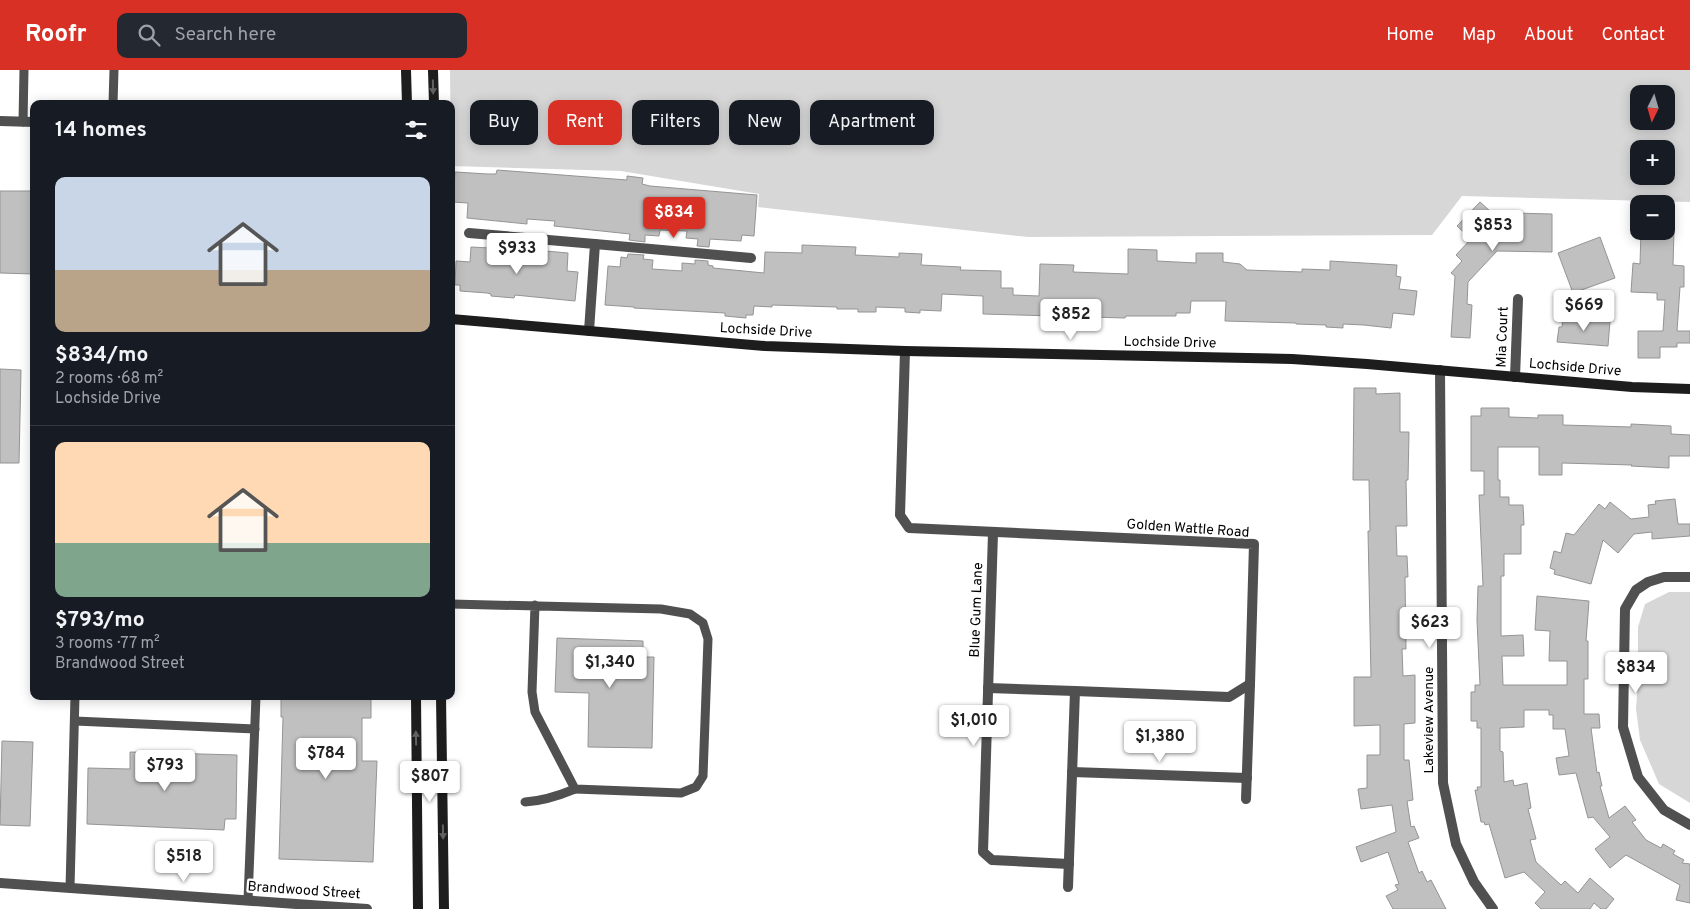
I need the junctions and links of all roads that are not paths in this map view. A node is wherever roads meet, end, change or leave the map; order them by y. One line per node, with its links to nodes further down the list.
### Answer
1 (24, 70): 9 (lane)
2 (114, 70): 5 (lane)
3 (406, 70): 6 (street)
4 (433, 70): 7 (street, one-way to 7)
5 (113, 100)
6 (407, 100)
7 (434, 100)
8 (0, 121): 9 (street)
9 (23, 122): 10 (street)
10 (30, 122)
11 (469, 233): 12 (street)
12 (595, 244): 13 (street); 16 (street)
13 (751, 258)
14 (1518, 299): 19 (street, Mia Court)
15 (455, 319): 16 (street, Lochside Drive)
16 (589, 331): 17 (street, Lochside Drive)
17 (905, 351): 18 (street, Lochside Drive); 21 (street, Golden Wattle Road)
18 (1440, 370): 19 (street, Lochside Drive); 48 (street, Lakeview Avenue)
19 (1515, 377): 20 (street, Lochside Drive)
20 (1690, 389)
21 (993, 533): 25 (street, Golden Wattle Road); 26 (street, Blue Gum Lane)
22 (1690, 577): 39 (street)
23 (455, 604): 24 (lane)
24 (535, 605): 36 (lane); 36 (lane)
25 (1250, 684): 27 (street); 35 (street)
26 (988, 688): 27 (street); 40 (street, Blue Gum Lane)
27 (1075, 691): 34 (street)
28 (75, 700): 32 (lane)
29 (256, 700): 33 (lane)
30 (416, 700): 46 (street, one-way to 30)
31 (441, 700): 47 (street, one-way to 47)
32 (74, 721): 33 (lane); 43 (lane)
33 (255, 729): 44 (lane)
34 (1072, 772): 35 (street); 40 (street)
35 (1247, 778): 37 (street)
36 (575, 789): 38 (lane)
37 (1246, 799)
38 (525, 802)
39 (1690, 825)
40 (1069, 864): 42 (street)
41 (0, 883): 43 (street, Brandwood Street)
42 (1068, 887)
43 (70, 888): 44 (street, Brandwood Street)
44 (248, 900): 45 (street, Brandwood Street)
45 (367, 909)
46 (418, 909)
47 (444, 909)
48 (1493, 909)

